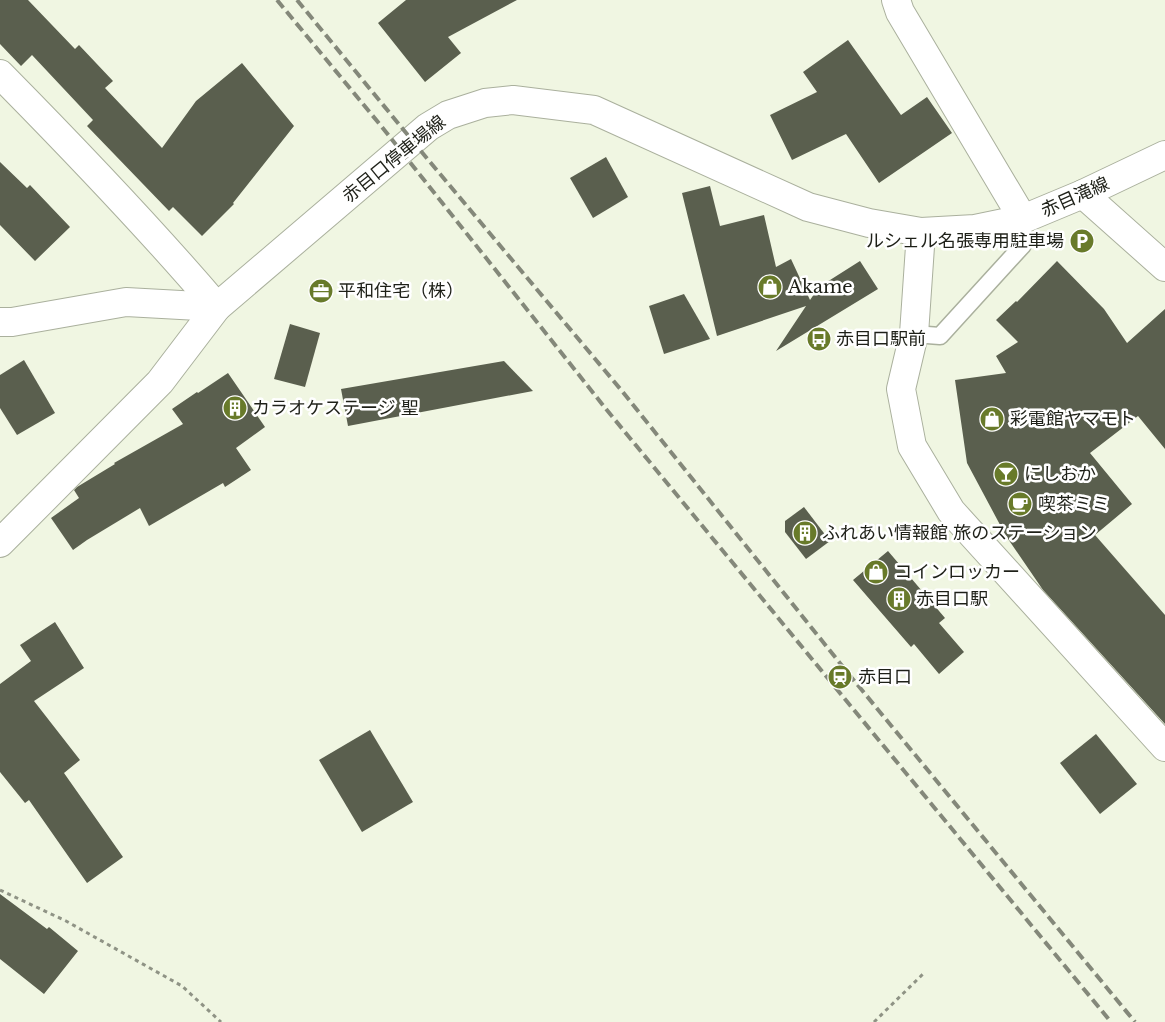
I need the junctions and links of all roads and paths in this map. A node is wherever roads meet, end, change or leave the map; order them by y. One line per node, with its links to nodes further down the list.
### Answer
1 (896, 0): 5 (street)
2 (0, 74): 8 (street)
3 (1165, 155): 4 (street, 赤目滝線)
4 (1084, 194): 5 (street, 赤目滝線); 7 (street)
5 (1024, 219): 6 (street, 赤目滝線); 10 (lane)
6 (921, 232): 8 (street, 赤目口停車場線); 10 (street)
7 (1165, 267)
8 (217, 307): 9 (street); 11 (street, 赤目口停車場線)
9 (0, 322)
10 (914, 334): 12 (street)
11 (0, 543)
12 (1165, 747)
13 (0, 890): 15 (path)
14 (924, 973): 16 (path)
15 (221, 1022)
16 (874, 1022)

